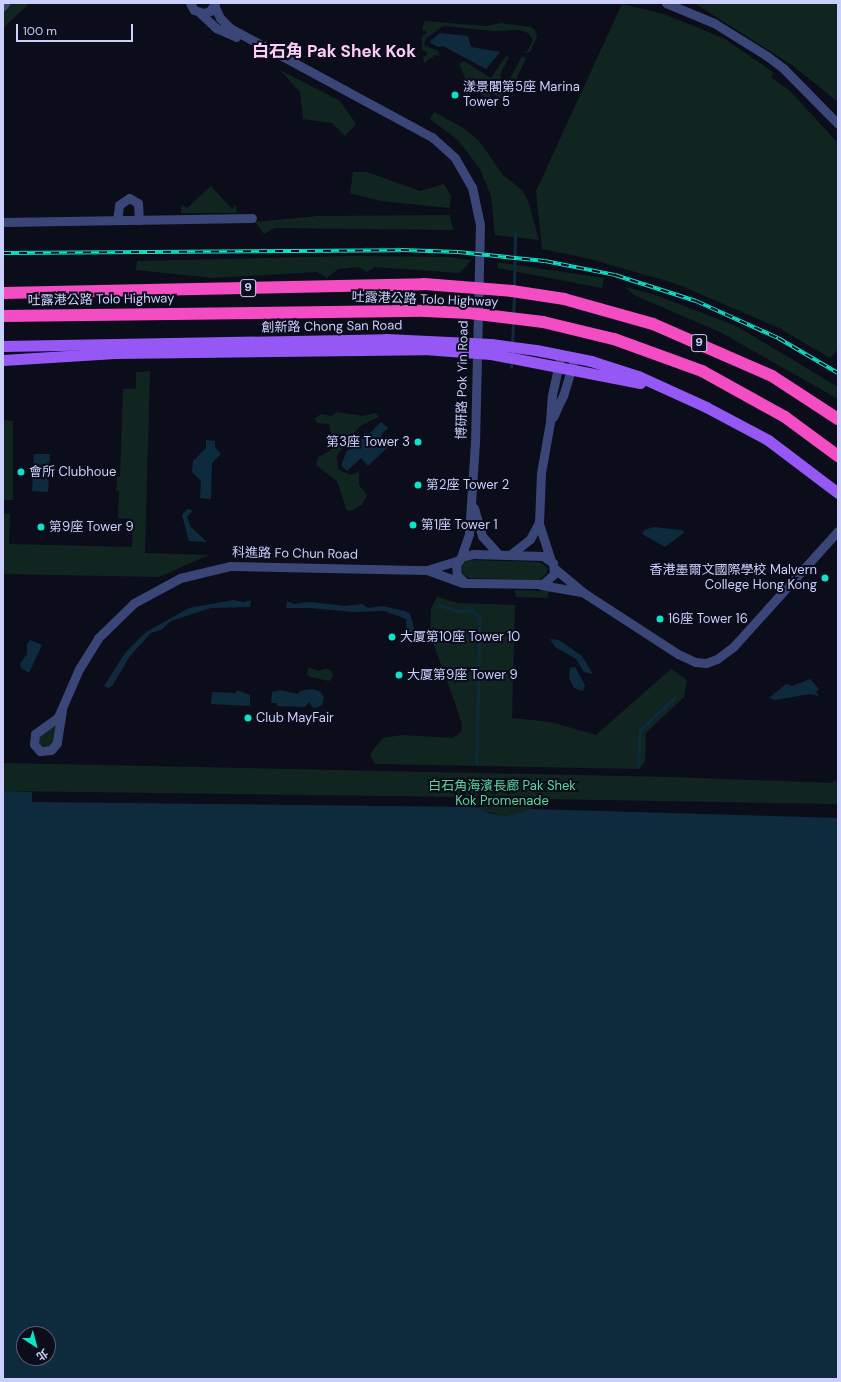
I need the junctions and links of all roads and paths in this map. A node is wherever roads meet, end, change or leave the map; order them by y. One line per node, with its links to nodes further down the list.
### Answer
1 (5, 3): 5 (street)
2 (190, 3): 6 (street, 博研路 Pok Yin Road)
3 (666, 3): 8 (street)
4 (214, 4): 6 (street); 7 (street, 博研路 Pok Yin Road)
5 (3, 6)
6 (200, 13): 7 (street, 博研路 Pok Yin Road)
7 (266, 48): 24 (street, 博研路 Pok Yin Road)
8 (838, 124)
9 (252, 218): 11 (street)
10 (117, 220): 11 (street); 11 (street); 12 (street)
11 (139, 220)
12 (3, 222)
13 (3, 293): 21 (highway, 吐露港公路 Tolo Highway / 9)
14 (3, 316): 23 (highway, 吐露港公路 Tolo Highway / 9)
15 (3, 346): 16 (main road, 創新路 Chong San Road)
16 (491, 349): 17 (main road, 創新路 Chong San Road); 18 (main road, 創新路 Chong San Road); 20 (main road, 創新路 Chong San Road)
17 (561, 354): 19 (main road, 創新路 Chong San Road); 20 (street)
18 (3, 360)
19 (573, 363): 20 (main road, 創新路 Chong San Road); 22 (street); 25 (main road, 創新路 Chong San Road)
20 (559, 366): 22 (street)
21 (838, 419)
22 (550, 422): 26 (street)
23 (838, 456)
24 (473, 492): 28 (street, 博研路 Pok Yin Road); 30 (street, 博研路 Pok Yin Road)
25 (838, 493)
26 (539, 523): 29 (street); 31 (street)
27 (838, 531): 35 (street, 科進路 Fo Chun Road)
28 (498, 554): 29 (street, 科進路 Fo Chun Road); 30 (street, 科進路 Fo Chun Road)
29 (511, 554): 31 (street, 科進路 Fo Chun Road)
30 (460, 559): 32 (street, 科進路 Fo Chun Road); 33 (street)
31 (553, 565): 34 (street); 35 (street, 科進路 Fo Chun Road)
32 (427, 570): 33 (street, 科進路 Fo Chun Road); 36 (street, 科進路 Fo Chun Road)
33 (470, 584): 34 (street, 科進路 Fo Chun Road)
34 (540, 584): 35 (street, 科進路 Fo Chun Road)
35 (584, 593)
36 (62, 710)

